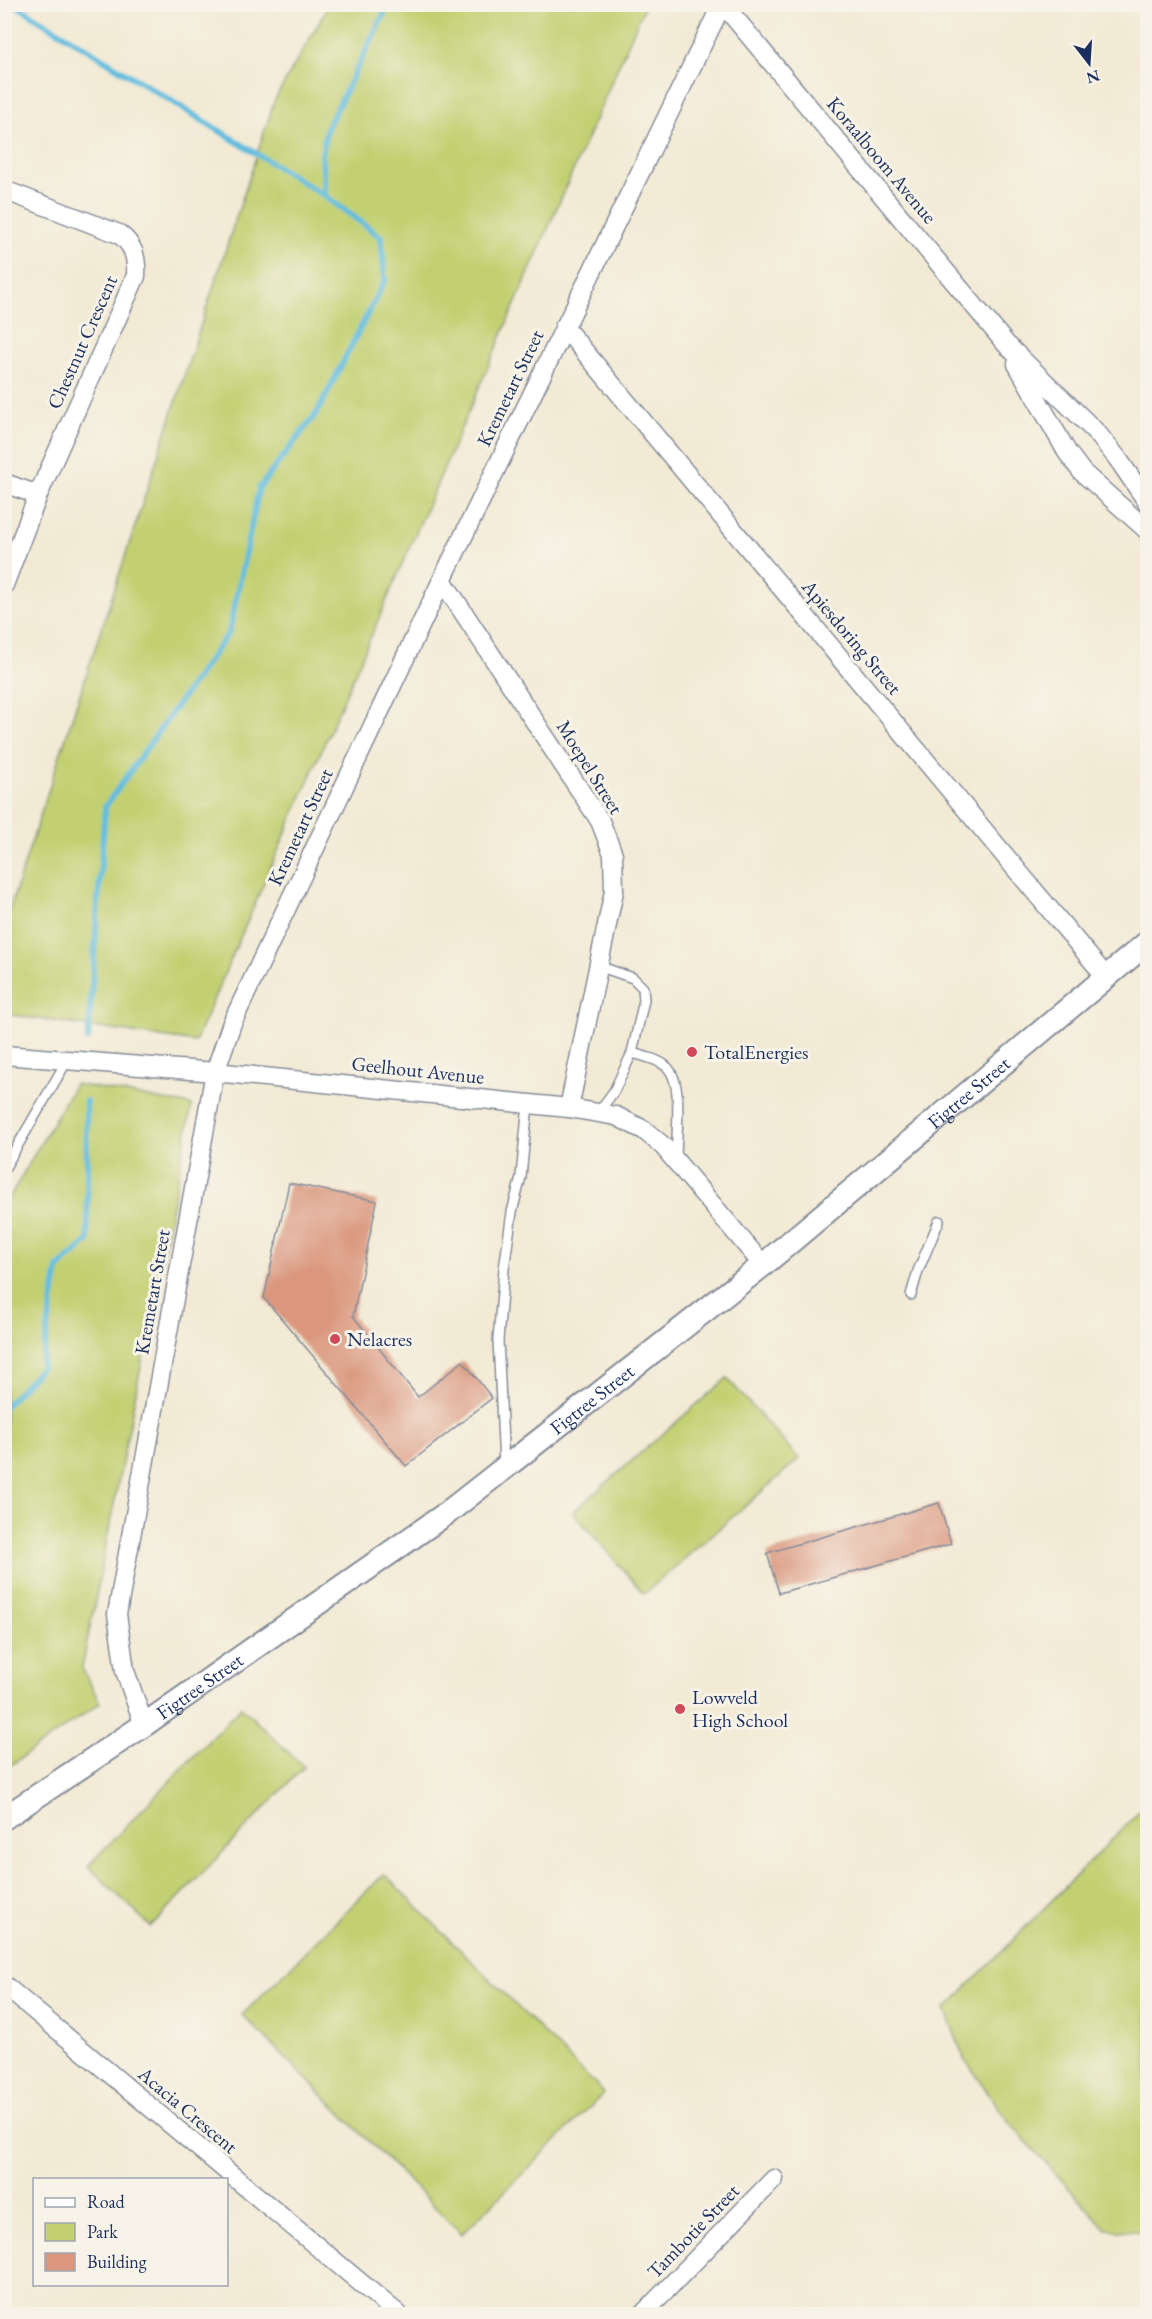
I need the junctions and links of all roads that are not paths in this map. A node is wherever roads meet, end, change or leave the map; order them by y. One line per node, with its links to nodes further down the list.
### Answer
1 (723, 4): 3 (street, Kremetart Street); 4 (street, Koraalboom Avenue)
2 (4, 190): 6 (street, Chestnut Crescent)
3 (564, 327): 9 (street, Kremetart Street); 13 (street, Apiesdoring Street)
4 (1006, 344): 7 (street, Koraalboom Avenue); 8 (street, Koraalboom Avenue)
5 (4, 483): 6 (street)
6 (38, 495): 10 (street, Chestnut Crescent)
7 (1148, 503)
8 (1148, 531)
9 (442, 580): 12 (street, Moepel Street); 17 (street, Kremetart Street)
10 (4, 585)
11 (1148, 942): 13 (street, Figtree Street)
12 (598, 966): 14 (lane); 19 (street, Moepel Street)
13 (1106, 977): 24 (street, Figtree Street)
14 (632, 1053): 20 (lane); 21 (lane)
15 (4, 1055): 16 (street, Geelhout Avenue)
16 (68, 1059): 17 (street, Geelhout Avenue); 22 (lane)
17 (215, 1072): 18 (street, Geelhout Avenue); 27 (street, Kremetart Street)
18 (528, 1104): 19 (street, Geelhout Avenue); 26 (lane)
19 (568, 1108): 20 (street, Geelhout Avenue)
20 (598, 1113): 21 (street, Geelhout Avenue)
21 (675, 1161): 24 (street, Geelhout Avenue)
22 (4, 1169)
23 (939, 1221): 25 (lane)
24 (763, 1265): 26 (street, Figtree Street)
25 (911, 1295)
26 (505, 1468): 27 (street, Figtree Street)
27 (144, 1725): 28 (street, Figtree Street)
28 (4, 1818)
29 (4, 1985): 31 (street, Acacia Crescent)
30 (774, 2179): 32 (street, Tambotie Street)
31 (398, 2314)
32 (644, 2314)

